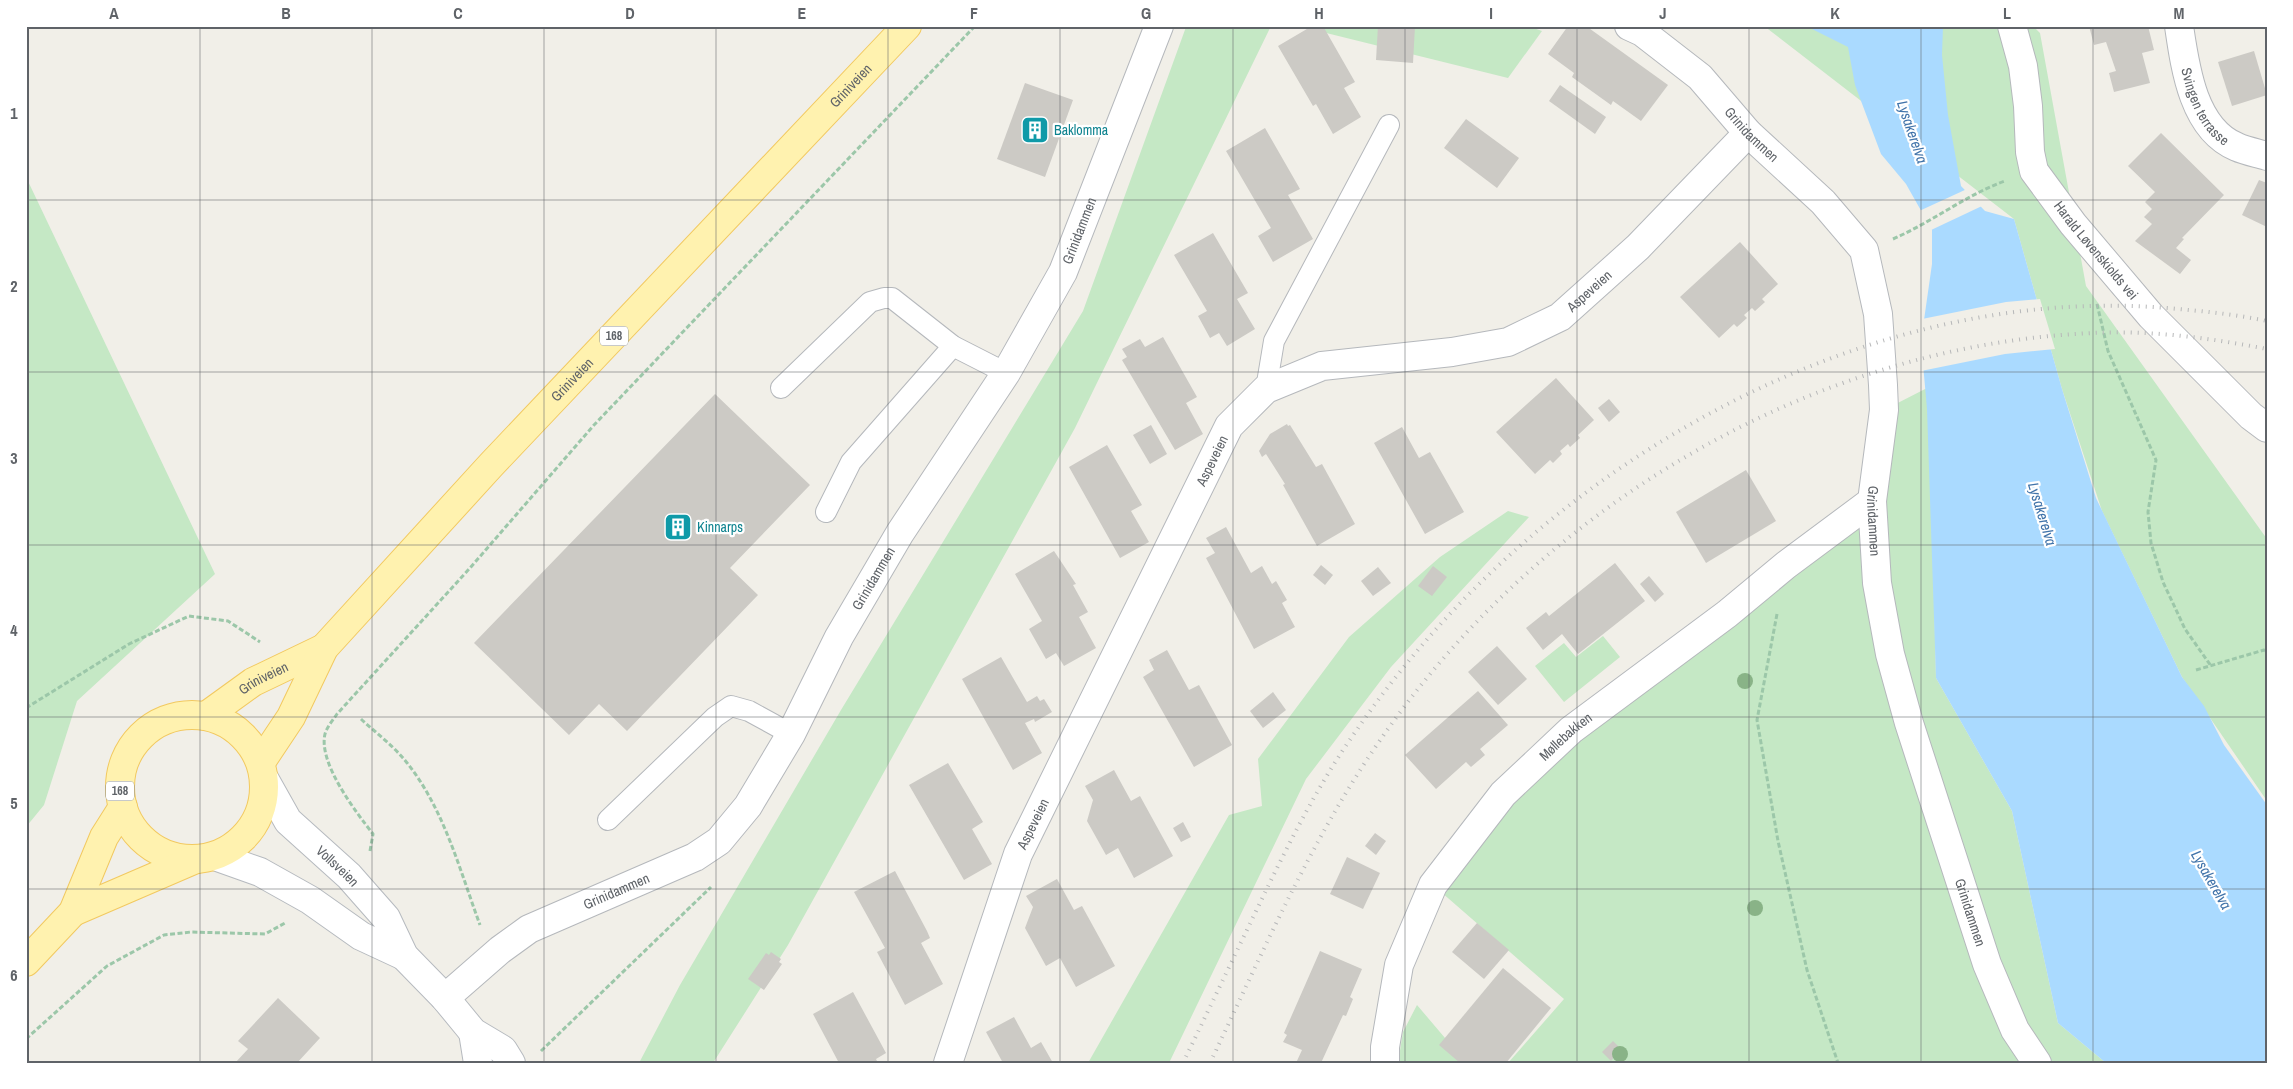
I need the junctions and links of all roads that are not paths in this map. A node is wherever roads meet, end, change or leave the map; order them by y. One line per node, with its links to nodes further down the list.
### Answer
1 (907, 26): 16 (main road, Griniveien / 168)
2 (1159, 26): 10 (street, Grinidammen)
3 (1629, 26): 7 (street, Grinidammen)
4 (2012, 26): 13 (street, Harald Løvenskiolds vei)
5 (2179, 26): 8 (street, Svingen terrasse)
6 (1389, 125): 12 (lane)
7 (1748, 133): 12 (street, Aspeveien); 14 (street, Grinidammen)
8 (2267, 156)
9 (953, 346): 10 (lane); 11 (lane); 15 (lane)
10 (1006, 373): 18 (street, Grinidammen)
11 (781, 388)
12 (1266, 389): 30 (street, Aspeveien)
13 (2267, 428)
14 (1872, 501): 31 (street, Møllebakken); 32 (street, Grinidammen)
15 (826, 512)
16 (324, 648): 17 (main road, Griniveien / 168); 19 (main road, Griniveien / 168)
17 (206, 716): 19 (main road, 168); 20 (main road, 168)
18 (791, 734): 21 (lane); 26 (street, Grinidammen)
19 (263, 771): 22 (main road, 168); 24 (street, Vollsveien)
20 (123, 807): 22 (main road, 168); 23 (main road, 168)
21 (608, 820)
22 (205, 858): 23 (main road, 168); 24 (street, Vollsveien)
23 (73, 912): 25 (main road, 168)
24 (404, 956): 26 (street, Vollsveien)
25 (26, 962)
26 (445, 998): 27 (street, Vollsveien)
27 (473, 1032): 28 (street, Vollsveien); 29 (street)
28 (523, 1060)
29 (478, 1063)
30 (948, 1063)
31 (1385, 1063)
32 (2037, 1063)

